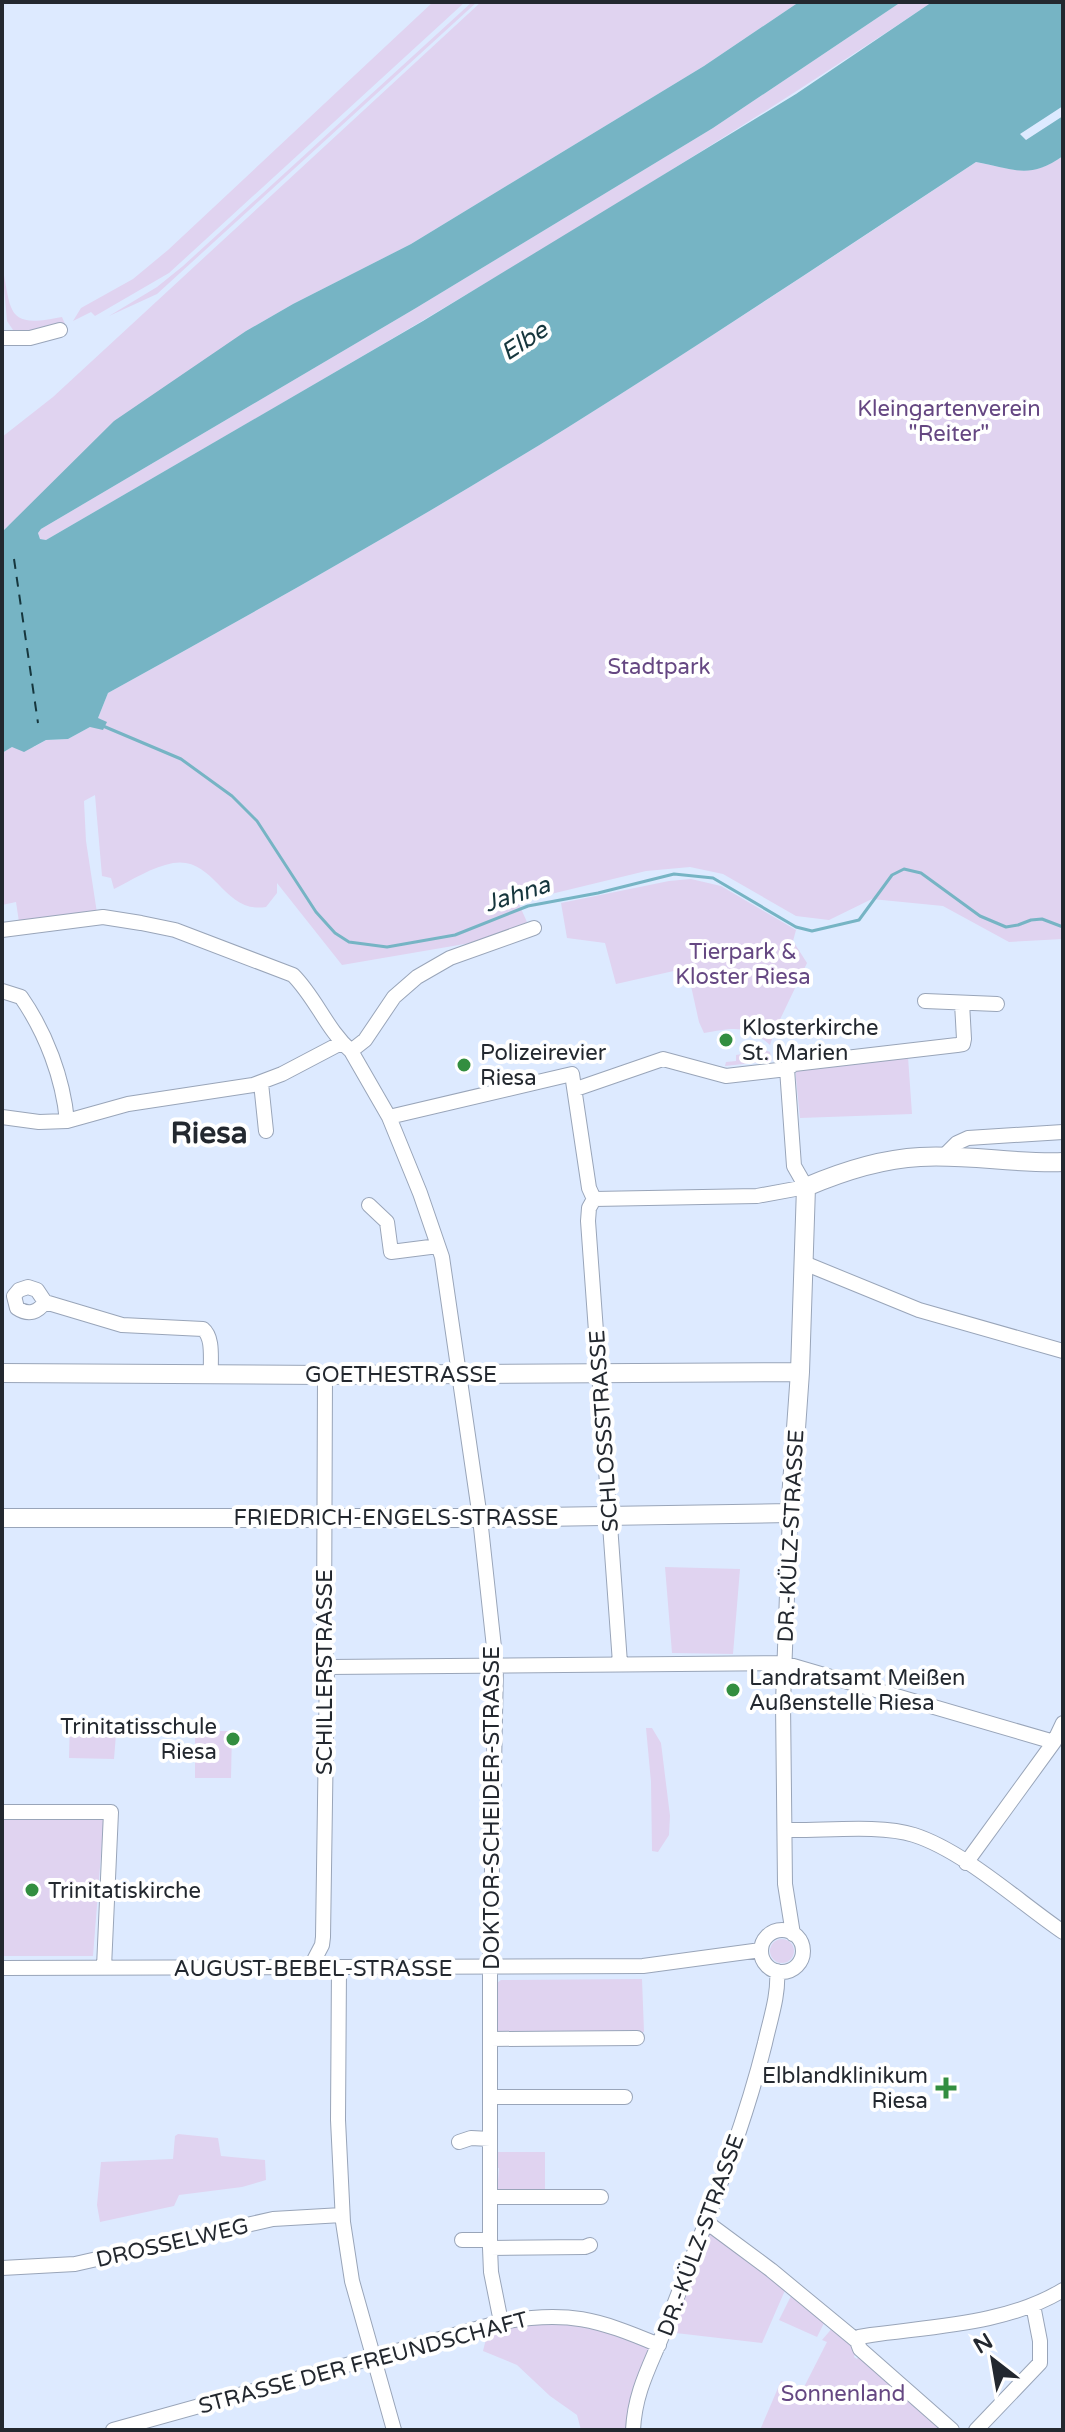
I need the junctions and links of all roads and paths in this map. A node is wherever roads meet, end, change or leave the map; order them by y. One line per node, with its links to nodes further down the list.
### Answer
1 (2, 330): 3 (street)
2 (60, 330): 3 (street)
3 (2, 338)
4 (534, 928): 10 (street)
5 (2, 930): 10 (street, DOKTOR-SCHEIDER-STRASSE)
6 (2, 991): 16 (street)
7 (925, 1001): 8 (street)
8 (962, 1003): 9 (street); 11 (street)
9 (997, 1004)
10 (346, 1047): 13 (street); 15 (street, DOKTOR-SCHEIDER-STRASSE)
11 (787, 1069): 12 (street); 21 (street)
12 (574, 1081): 15 (street); 22 (street, SCHLOSSSTRASSE)
13 (261, 1083): 16 (street); 17 (street)
14 (2, 1117): 16 (street)
15 (389, 1117): 24 (street, DOKTOR-SCHEIDER-STRASSE)
16 (67, 1121)
17 (266, 1131)
18 (1063, 1132): 19 (street)
19 (943, 1157): 20 (main road); 21 (main road)
20 (1063, 1162)
21 (806, 1187): 22 (street); 25 (main road, DR.-KÜLZ-STRASSE)
22 (594, 1199): 31 (street, SCHLOSSSTRASSE)
23 (369, 1205): 24 (street)
24 (438, 1246): 30 (street, DOKTOR-SCHEIDER-STRASSE)
25 (804, 1263): 27 (street); 28 (main road, DR.-KÜLZ-STRASSE)
26 (45, 1302): 32 (street)
27 (1063, 1351)
28 (800, 1372): 31 (main road, GOETHESTRASSE); 34 (main road, DR.-KÜLZ-STRASSE)
29 (2, 1373): 32 (main road, GOETHESTRASSE)
30 (459, 1373): 31 (main road, GOETHESTRASSE); 33 (main road, GOETHESTRASSE); 38 (street, DOKTOR-SCHEIDER-STRASSE)
31 (599, 1373): 35 (street, SCHLOSSSTRASSE)
32 (211, 1374): 33 (main road, GOETHESTRASSE)
33 (325, 1375): 36 (street, SCHILLERSTRASSE)
34 (790, 1513): 35 (main road, FRIEDRICH-ENGELS-STRASSE); 40 (street, DR.-KÜLZ-STRASSE)
35 (609, 1515): 38 (main road, FRIEDRICH-ENGELS-STRASSE); 39 (street, SCHLOSSSTRASSE)
36 (324, 1517): 37 (main road, FRIEDRICH-ENGELS-STRASSE); 38 (main road, FRIEDRICH-ENGELS-STRASSE); 42 (street, SCHILLERSTRASSE)
37 (2, 1518)
38 (480, 1518): 41 (street, DOKTOR-SCHEIDER-STRASSE)
39 (620, 1663): 40 (street); 41 (street)
40 (783, 1663): 44 (street); 46 (street, DR.-KÜLZ-STRASSE)
41 (496, 1666): 42 (street); 57 (street, DOKTOR-SCHEIDER-STRASSE)
42 (327, 1667): 53 (street, SCHILLERSTRASSE)
43 (1063, 1723): 44 (street)
44 (1054, 1742): 47 (street)
45 (2, 1812): 54 (street)
46 (786, 1830): 47 (street); 48 (street, DR.-KÜLZ-STRASSE)
47 (966, 1863): 50 (street)
48 (785, 1884): 49 (street, DR.-KÜLZ-STRASSE); 51 (street, DR.-KÜLZ-STRASSE)
49 (775, 1931): 51 (street); 52 (street)
50 (1063, 1932)
51 (793, 1934): 58 (street)
52 (761, 1950): 57 (street, AUGUST-BEBEL-STRASSE); 58 (street)
53 (311, 1966): 54 (street, AUGUST-BEBEL-STRASSE); 55 (street, AUGUST-BEBEL-STRASSE)
54 (104, 1967): 56 (street, AUGUST-BEBEL-STRASSE)
55 (339, 1967): 57 (street, AUGUST-BEBEL-STRASSE); 67 (street)
56 (2, 1968)
57 (490, 1969): 60 (street, DOKTOR-SCHEIDER-STRASSE)
58 (777, 1971): 68 (street, DR.-KÜLZ-STRASSE)
59 (637, 2038): 60 (street)
60 (490, 2039): 61 (street, DOKTOR-SCHEIDER-STRASSE)
61 (490, 2097): 62 (street); 63 (street, DOKTOR-SCHEIDER-STRASSE)
62 (625, 2097)
63 (490, 2139): 64 (street); 65 (street, DOKTOR-SCHEIDER-STRASSE)
64 (459, 2142)
65 (490, 2197): 66 (street); 70 (street, DOKTOR-SCHEIDER-STRASSE)
66 (601, 2197)
67 (342, 2215): 72 (street, DROSSELWEG); 78 (street)
68 (705, 2221): 76 (street); 77 (street, DR.-KÜLZ-STRASSE)
69 (462, 2240): 70 (street)
70 (490, 2244): 71 (street); 75 (street, DOKTOR-SCHEIDER-STRASSE)
71 (590, 2245)
72 (2, 2268)
73 (1063, 2290): 74 (street)
74 (1033, 2305): 76 (street); 84 (street)
75 (501, 2322): 77 (street, STRASSE DER FREUNDSCHAFT); 78 (street, STRASSE DER FREUNDSCHAFT)
76 (857, 2341): 83 (street)
77 (656, 2352): 82 (street, DR.-KÜLZ-STRASSE)
78 (372, 2358): 79 (street, STRASSE DER FREUNDSCHAFT); 81 (street)
79 (135, 2427): 80 (street, STRASSE DER FREUNDSCHAFT)
80 (113, 2430)
81 (394, 2430)
82 (633, 2430)
83 (952, 2430)
84 (976, 2430)

